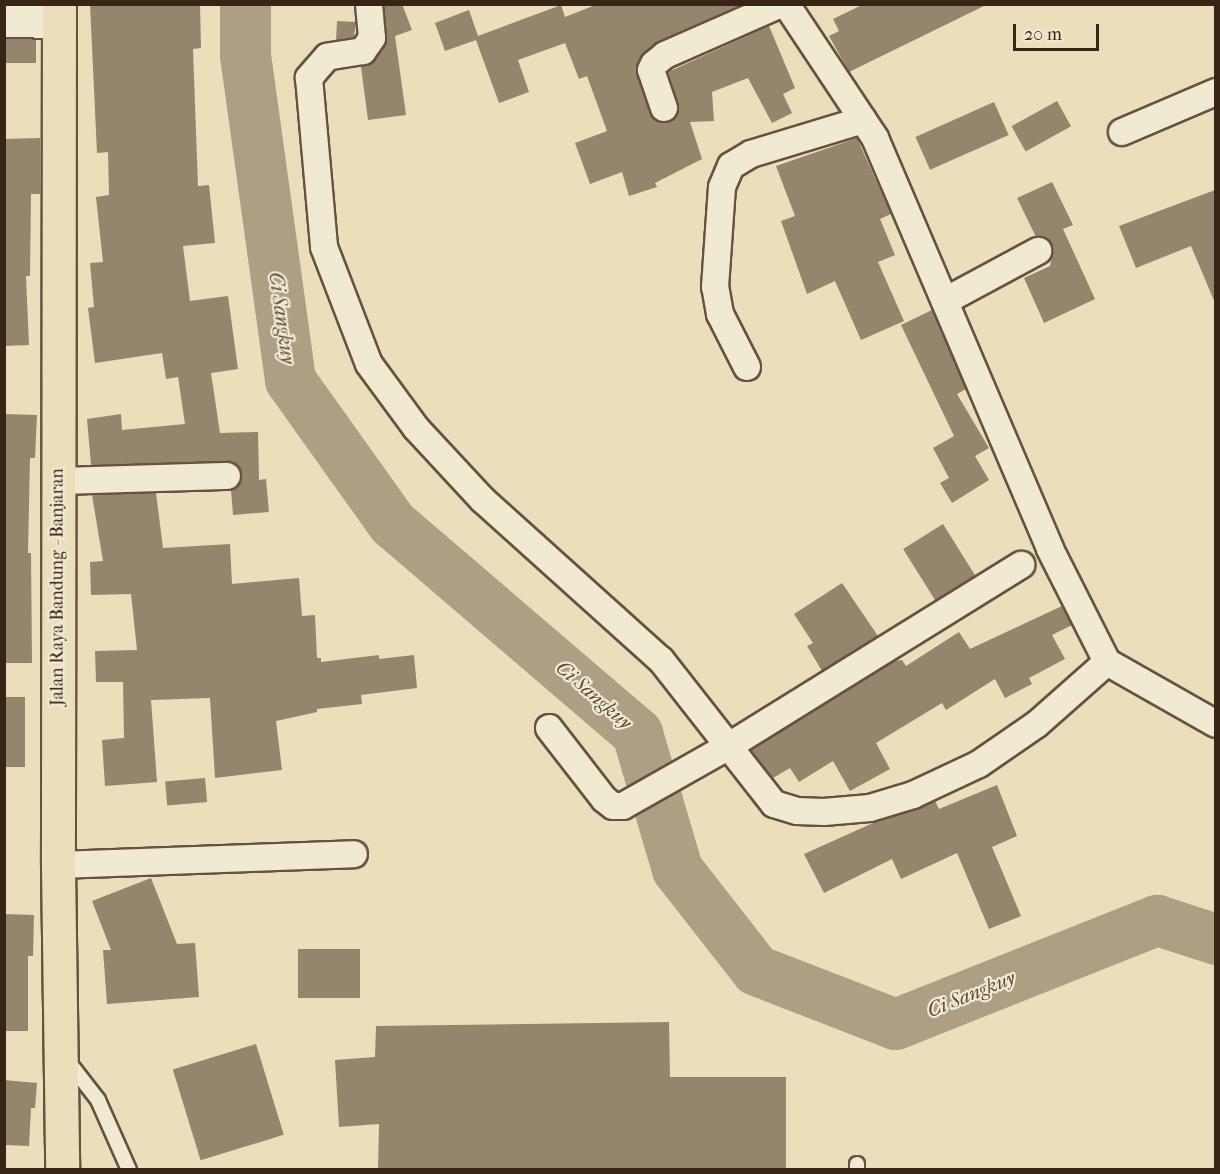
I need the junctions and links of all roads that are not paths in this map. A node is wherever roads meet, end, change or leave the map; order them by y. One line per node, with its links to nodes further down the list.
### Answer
1 (369, 4): 19 (street)
2 (781, 4): 7 (street)
3 (786, 4): 8 (street)
4 (59, 13): 5 (main road); 14 (main road, Jalan Raya Bandung - Banjaran)
5 (4, 20)
6 (1215, 92): 9 (street)
7 (664, 108)
8 (863, 120): 11 (street); 12 (street)
9 (1122, 132)
10 (1038, 251): 11 (street)
11 (945, 301): 16 (street)
12 (747, 367)
13 (227, 476): 14 (street)
14 (58, 481): 21 (main road, Jalan Raya Bandung - Banjaran)
15 (1021, 565): 19 (street)
16 (1107, 662): 17 (street); 19 (street)
17 (1215, 724)
18 (549, 728): 19 (street)
19 (729, 746)
20 (354, 854): 21 (street)
21 (58, 865): 22 (main road, Jalan Raya Bandung - Banjaran)
22 (63, 1055): 23 (main road, Jalan Raya Bandung - Banjaran); 24 (lane)
23 (62, 1170)
24 (129, 1170)

